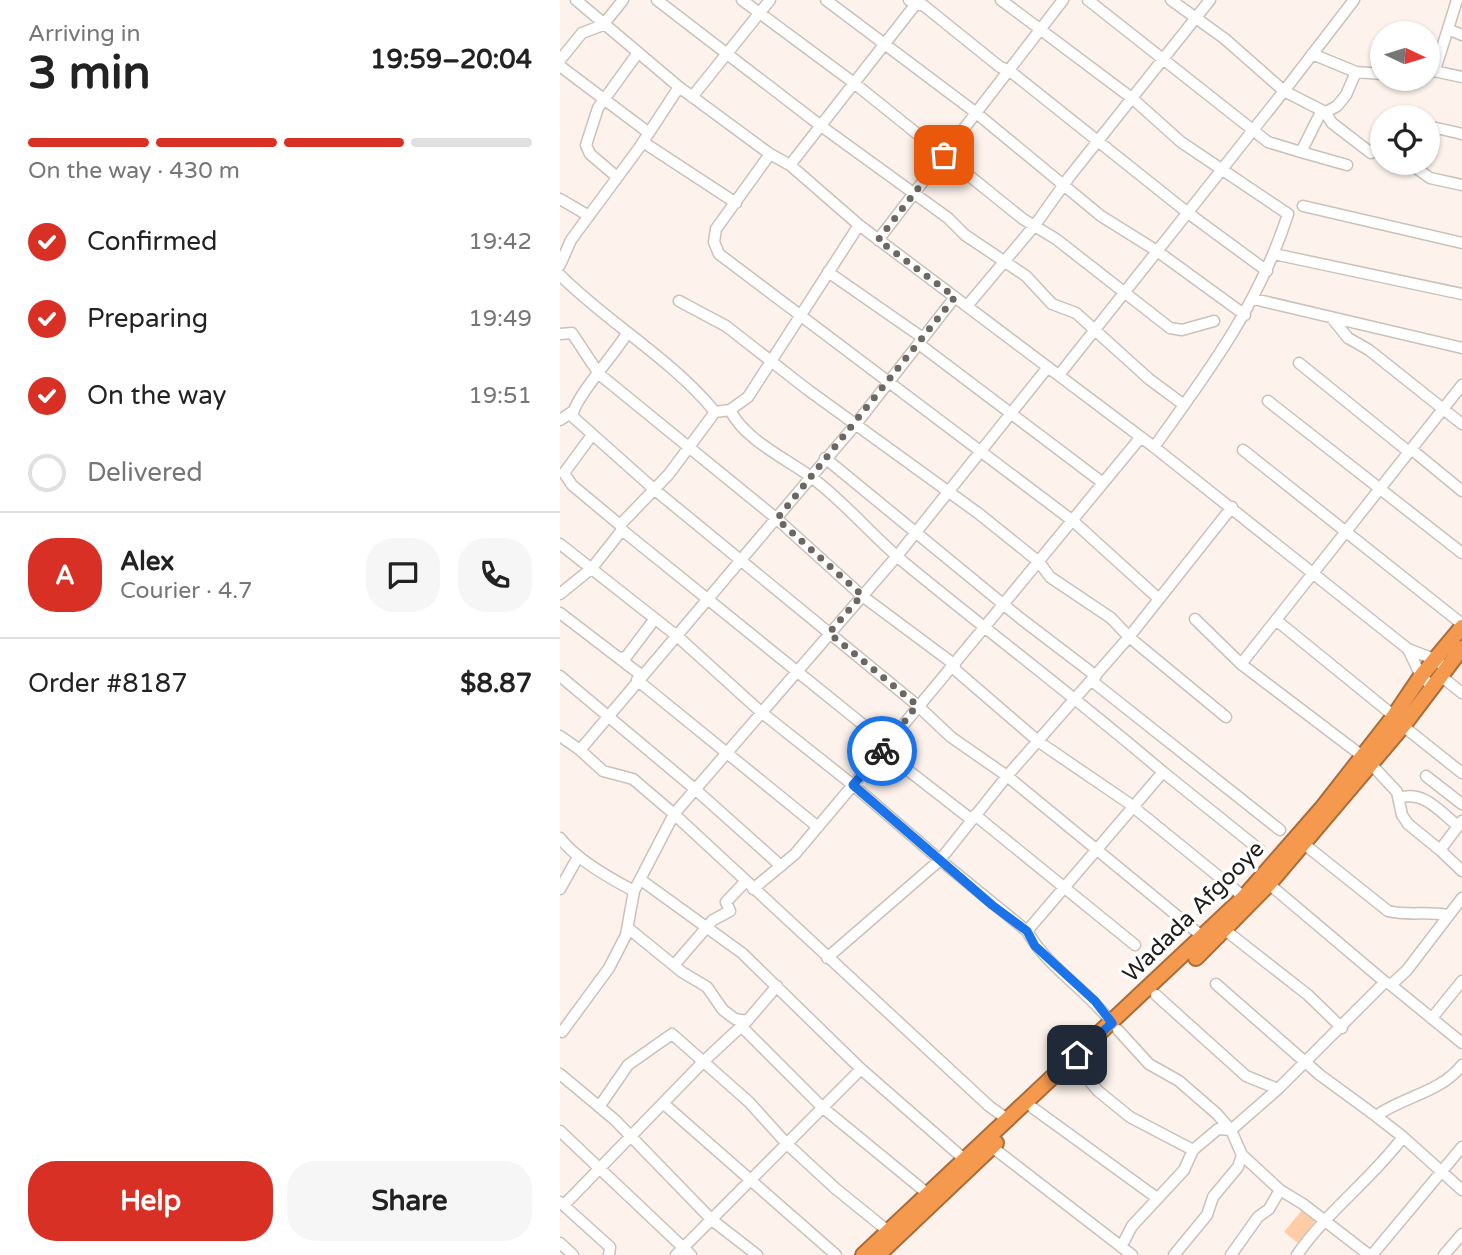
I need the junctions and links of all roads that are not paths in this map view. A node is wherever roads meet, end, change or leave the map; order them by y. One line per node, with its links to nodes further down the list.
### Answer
1 (576, 0): 17 (street)
2 (623, 0): 17 (street)
3 (657, 0): 24 (street)
4 (742, 0): 15 (street)
5 (770, 0): 15 (street)
6 (826, 0): 21 (street)
7 (1001, 0): 19 (street)
8 (1063, 0): 19 (street)
9 (1088, 0): 27 (street)
10 (1171, 0): 16 (street)
11 (1210, 0): 16 (street)
12 (1354, 0): 25 (street)
13 (1456, 0): 18 (street)
14 (914, 2): 21 (street); 29 (street)
15 (759, 13): 24 (street); 34 (street)
16 (1196, 20): 27 (street); 36 (street)
17 (603, 25): 23 (street); 26 (street)
18 (1450, 30): 20 (street); 22 (street)
19 (1040, 31): 29 (street); 39 (street)
20 (1462, 35)
21 (886, 43): 34 (street); 40 (street)
22 (1440, 51)
23 (638, 54): 35 (street); 37 (street)
24 (727, 54): 38 (street); 42 (street)
25 (1312, 54): 30 (street); 36 (street)
26 (560, 60)
27 (1162, 61): 39 (street); 44 (street)
28 (560, 66): 37 (street)
29 (1010, 71): 40 (street); 47 (street)
30 (1356, 72): 32 (street); 41 (street)
31 (1440, 72): 33 (street)
32 (1370, 73)
33 (1462, 77)
34 (854, 83): 42 (street); 51 (street)
35 (679, 87): 38 (street); 46 (street)
36 (1284, 91): 41 (street); 44 (street)
37 (606, 97): 46 (street); 56 (street)
38 (692, 97): 50 (street)
39 (1133, 99): 47 (street); 54 (street)
40 (975, 112): 51 (street); 57 (street)
41 (1325, 112): 48 (street); 49 (street)
42 (821, 126): 52 (street); 59 (street)
43 (1440, 129): 45 (street)
44 (1254, 130): 48 (street); 54 (street)
45 (1462, 134)
46 (646, 137): 56 (street); 61 (street)
47 (1098, 141): 57 (street); 63 (street)
48 (1301, 152): 53 (street)
49 (1370, 152)
50 (770, 154): 52 (street); 61 (street)
51 (944, 155): 59 (street); 66 (street)
52 (790, 165): 65 (street)
53 (1347, 165)
54 (1221, 171): 63 (street); 70 (street)
55 (1426, 175): 58 (street)
56 (617, 177): 64 (street)
57 (1065, 184): 66 (street); 69 (street)
58 (1462, 185)
59 (913, 195): 67 (street); 71 (street)
60 (560, 199): 64 (street)
61 (736, 204): 82 (street)
62 (1303, 206): 68 (street)
63 (1188, 213): 69 (street); 73 (street)
64 (589, 216): 72 (street)
65 (859, 225): 67 (street); 74 (street)
66 (1035, 225): 71 (street); 76 (street)
67 (878, 240): 78 (street)
68 (1462, 243)
69 (1157, 251): 76 (street); 83 (street)
70 (1274, 254): 73 (street); 77 (street)
71 (1004, 263): 81 (street); 86 (street)
72 (560, 265)
73 (1267, 271): 79 (street)
74 (828, 272): 82 (street); 89 (street)
75 (560, 275): 87 (street)
76 (1125, 290): 85 (street); 86 (street)
77 (1462, 295)
78 (955, 297): 81 (street); 89 (street)
79 (1254, 299): 83 (street); 84 (street)
80 (679, 301): 91 (street)
81 (967, 306): 93 (street)
82 (799, 315): 91 (street); 96 (street)
83 (1245, 315): 99 (street)
84 (1331, 317): 90 (street); 100 (street)
85 (1214, 321)
86 (1093, 331): 95 (street); 99 (street)
87 (627, 332): 94 (street); 103 (street)
88 (560, 334): 94 (street)
89 (921, 341): 96 (street); 104 (street)
90 (1462, 348)
91 (772, 361): 101 (street); 106 (street)
92 (1299, 363): 113 (street)
93 (1048, 367): 95 (street); 104 (street)
94 (599, 374): 102 (street); 110 (street)
95 (1059, 375): 109 (street)
96 (889, 382): 106 (street); 114 (street)
97 (1462, 386): 100 (street)
98 (1268, 401): 120 (street)
99 (1184, 405): 111 (street)
100 (1444, 409): 107 (street); 113 (street)
101 (730, 410): 103 (street); 116 (street)
102 (572, 412): 105 (street); 108 (street)
103 (715, 412): 110 (street)
104 (1013, 412): 114 (street); 117 (street)
105 (560, 420)
106 (856, 424): 115 (street); 119 (street)
107 (1462, 424)
108 (592, 435): 118 (street); 125 (street)
109 (1141, 437): 111 (street); 117 (street)
110 (689, 446): 118 (street); 123 (street)
111 (1154, 446): 122 (street)
112 (1243, 450): 126 (street)
113 (1410, 451): 120 (street); 121 (street)
114 (981, 452): 119 (street); 124 (street)
115 (825, 458): 116 (street); 127 (street)
116 (810, 476): 123 (street); 130 (street)
117 (1103, 483): 124 (street)
118 (655, 490): 125 (street); 131 (street)
119 (947, 491): 127 (street); 132 (street)
120 (1381, 491): 126 (street); 129 (street)
121 (1462, 491)
122 (1232, 507): 134 (street); 137 (street)
123 (777, 519): 131 (street); 136 (street)
124 (1073, 521): 132 (street); 137 (street)
125 (621, 528): 133 (street); 138 (street)
126 (1346, 532): 134 (street); 144 (street)
127 (916, 533): 130 (street); 139 (street)
128 (560, 544): 133 (street)
129 (1462, 553)
130 (897, 556): 136 (street); 145 (street)
131 (741, 557): 138 (street); 146 (street)
132 (1039, 562): 139 (street); 148 (street)
133 (592, 568): 135 (street); 142 (street)
134 (1313, 572): 143 (street); 149 (street)
135 (560, 594)
136 (862, 595): 146 (street); 154 (street)
137 (1159, 598): 148 (street)
138 (708, 600): 147 (street); 155 (street)
139 (1005, 605): 145 (street); 160 (street)
140 (560, 613): 151 (street)
141 (1195, 619): 153 (street)
142 (654, 620): 147 (street); 151 (street)
143 (1276, 620): 153 (street); 167 (street)
144 (1462, 626): 152 (highway, Wadada Afgooye)
145 (985, 629): 154 (street); 162 (street)
146 (829, 633): 155 (street); 163 (street)
147 (677, 636): 158 (street); 164 (street)
148 (1129, 637): 160 (street); 166 (street)
149 (1408, 649): 152 (street); 156 (street)
150 (1462, 649): 159 (highway, Wadada Afgooye)
151 (619, 658): 158 (street)
152 (1434, 659): 156 (highway, Wadada Afgooye); 159 (street)
153 (1241, 664): 173 (street)
154 (954, 666): 163 (street); 169 (street)
155 (796, 673): 164 (street); 170 (street)
156 (1421, 676): 159 (street); 167 (highway, Wadada Afgooye)
157 (560, 677): 165 (street)
158 (639, 677): 165 (street); 172 (street)
159 (1441, 678): 161 (street); 167 (highway, Wadada Afgooye)
160 (1094, 679): 162 (street); 187 (street)
161 (1462, 693)
162 (1077, 698): 169 (street); 174 (street)
163 (917, 705): 170 (street); 176 (street)
164 (761, 712): 172 (street); 178 (street)
165 (606, 717): 171 (street); 179 (street)
166 (1226, 717)
167 (1399, 721): 173 (highway, Wadada Afgooye); 175 (street)
168 (560, 736): 171 (street)
169 (1039, 742): 176 (street); 182 (street)
170 (885, 747): 178 (street); 184 (street)
171 (580, 750): 183 (street)
172 (727, 752): 179 (street); 186 (street)
173 (1366, 759): 180 (street); 189 (highway, Wadada Afgooye); 203 (highway, Wadada Afgooye)
174 (1163, 772): 182 (street); 191 (street)
175 (1462, 773)
176 (1007, 776): 184 (street); 190 (street)
177 (1426, 776): 181 (street)
178 (853, 785): 186 (street); 194 (street)
179 (696, 790): 183 (street); 195 (street)
180 (1399, 798): 185 (street); 192 (street)
181 (1462, 804)
182 (1131, 806): 190 (street); 203 (street)
183 (674, 814): 197 (street); 199 (street)
184 (974, 818): 194 (street); 200 (street)
185 (1460, 823): 192 (street)
186 (818, 827): 195 (street)
187 (1280, 830)
188 (560, 838): 193 (street)
189 (1304, 844): 198 (highway, Wadada Afgooye); 205 (street)
190 (1099, 850): 200 (street); 210 (street)
191 (1260, 850)
192 (1440, 850): 196 (street)
193 (578, 857): 201 (street); 202 (street)
194 (940, 860): 209 (street); 212 (street)
195 (781, 866): 199 (street)
196 (1462, 871)
197 (641, 880): 202 (street); 206 (street)
198 (1269, 884): 208 (highway, Wadada Afgooye); 216 (street)
199 (749, 886): 206 (street); 212 (street)
200 (1065, 887): 209 (street); 211 (street)
201 (560, 889)
202 (634, 891): 207 (street)
203 (1244, 897): 210 (highway, Wadada Afgooye)
204 (1462, 898): 205 (street)
205 (1447, 915): 216 (street)
206 (710, 927): 213 (street); 217 (street)
207 (628, 928): 213 (street); 223 (street)
208 (1225, 929): 218 (highway, Wadada Afgooye); 222 (street)
209 (1027, 931): 221 (street)
210 (1203, 937): 221 (highway, Wadada Afgooye)
211 (1135, 945)
212 (827, 958): 237 (street)
213 (675, 964): 220 (street)
214 (1462, 981): 219 (street)
215 (1216, 984): 226 (street)
216 (1388, 984): 219 (street); 222 (street)
217 (777, 986): 220 (street); 229 (street)
218 (1156, 995): 221 (highway, Wadada Afgooye); 231 (street)
219 (1432, 1018): 224 (street)
220 (744, 1024): 225 (street); 234 (street)
221 (1115, 1026): 228 (highway, Wadada Afgooye); 237 (highway, Wadada Afgooye); 238 (street)
222 (1342, 1028): 226 (street)
223 (562, 1032)
224 (1462, 1043)
225 (704, 1060): 232 (street); 233 (street); 242 (street)
226 (1307, 1061): 231 (street); 236 (street)
227 (1462, 1065): 236 (street)
228 (1078, 1067): 235 (highway, Wadada Afgooye); 245 (street)
229 (861, 1069): 234 (street); 247 (street)
230 (560, 1074): 233 (street)
231 (1279, 1089): 238 (street)
232 (664, 1104): 241 (street); 250 (street)
233 (599, 1107): 241 (street)
234 (822, 1107): 242 (street); 253 (street)
235 (1033, 1108): 243 (highway, Wadada Afgooye); 254 (street)
236 (1376, 1116): 240 (street)
237 (1007, 1119): 247 (highway, Wadada Afgooye)
238 (1231, 1130): 245 (street); 246 (street)
239 (560, 1131): 248 (street)
240 (1403, 1137): 249 (street); 256 (street)
241 (632, 1138): 248 (street); 257 (street)
242 (787, 1144): 250 (street); 258 (street)
243 (992, 1147): 261 (street); 269 (highway, Wadada Afgooye)
244 (1462, 1147): 249 (street)
245 (1193, 1150): 254 (street)
246 (1242, 1155): 251 (street); 271 (street)
247 (964, 1159): 253 (highway, Wadada Afgooye)
248 (598, 1169): 255 (street); 262 (street)
249 (1439, 1171): 252 (street); 274 (street)
250 (751, 1181): 257 (street); 267 (street)
251 (1280, 1190): 256 (street); 272 (street)
252 (1462, 1190)
253 (928, 1194): 258 (highway, Wadada Afgooye)
254 (1157, 1198): 261 (street)
255 (562, 1203): 263 (street)
256 (1323, 1219): 273 (street); 274 (street)
257 (712, 1220): 262 (street); 266 (street)
258 (888, 1231): 268 (highway, Wadada Afgooye)
259 (1462, 1234): 275 (street)
260 (560, 1243): 264 (street)
261 (1121, 1247): 270 (street)
262 (679, 1251): 265 (street)
263 (612, 1252)
264 (573, 1255)
265 (691, 1255)
266 (757, 1255)
267 (836, 1255)
268 (863, 1255)
269 (878, 1255)
270 (1132, 1255)
271 (1174, 1255)
272 (1231, 1255)
273 (1297, 1255)
274 (1370, 1255)
275 (1444, 1255)

